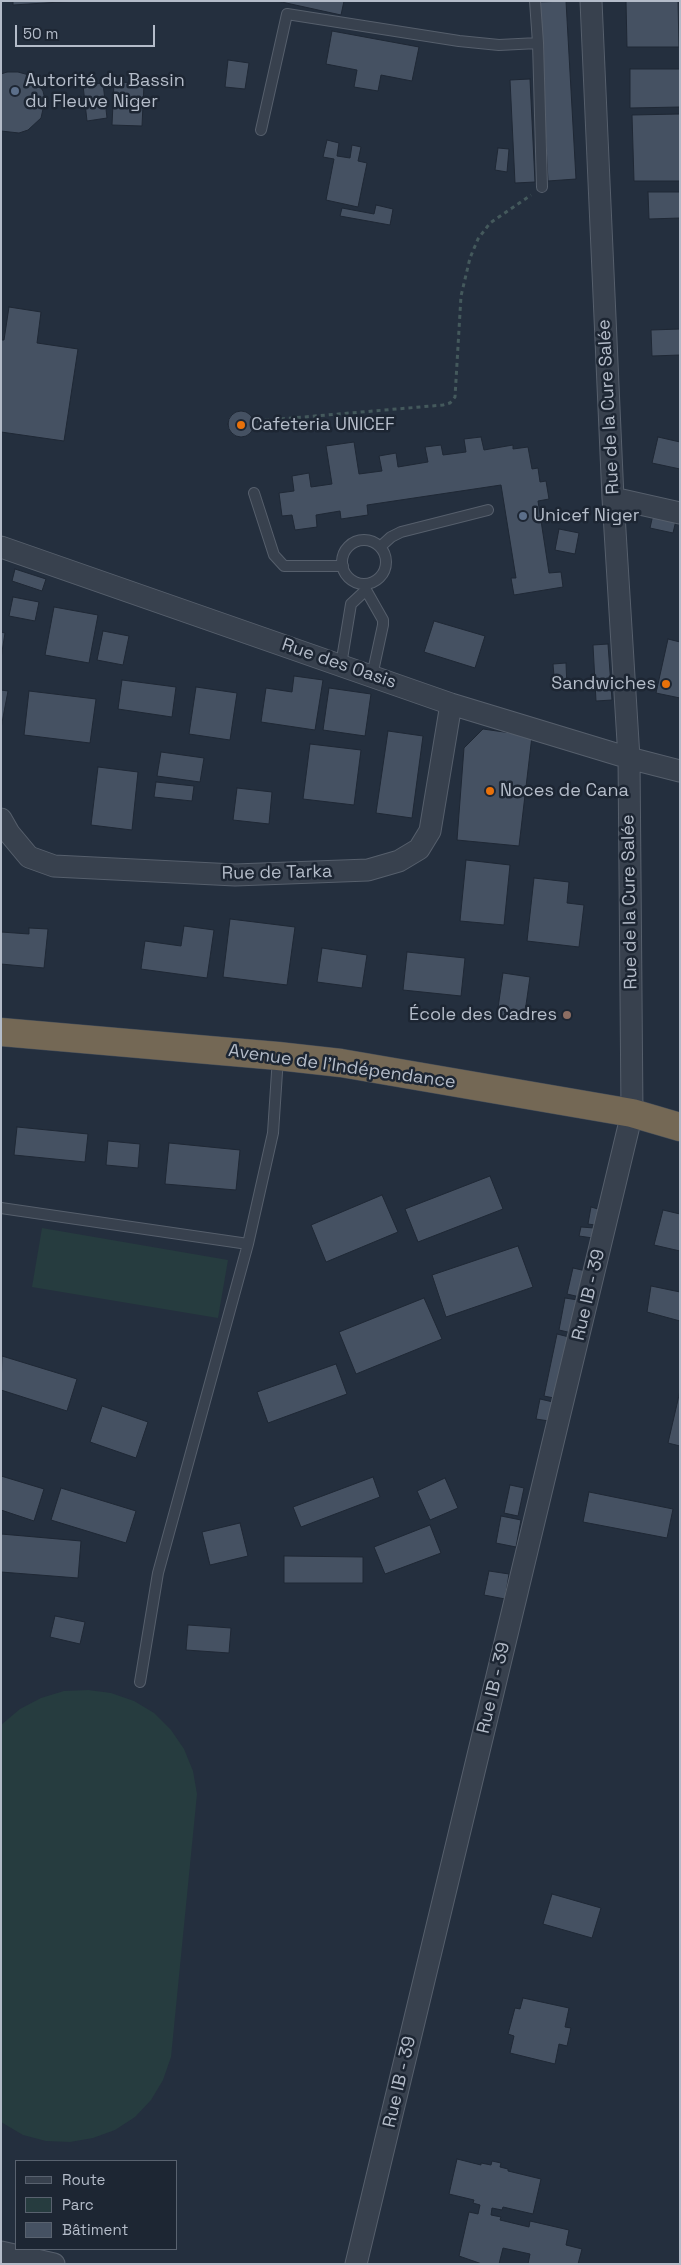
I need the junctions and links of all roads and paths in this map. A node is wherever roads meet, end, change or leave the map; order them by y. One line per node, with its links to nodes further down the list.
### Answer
1 (536, 1): 3 (lane)
2 (591, 1): 8 (street, Rue de la Cure Salée)
3 (538, 43): 4 (lane); 5 (lane)
4 (261, 130)
5 (542, 187): 6 (path)
6 (257, 421)
7 (254, 493): 13 (lane)
8 (613, 498): 10 (street); 18 (street, Rue de la Cure Salée)
9 (488, 510): 12 (lane)
10 (680, 513)
11 (1, 546): 15 (street, Rue des Oasis)
12 (380, 547): 13 (lane); 14 (lane)
13 (343, 566): 14 (lane)
14 (366, 587): 15 (lane); 16 (lane)
15 (341, 665): 16 (street, Rue des Oasis)
16 (372, 676): 17 (street, Rue des Oasis)
17 (451, 704): 18 (street, Rue des Oasis); 20 (street, Rue de Tarka)
18 (629, 758): 19 (street, Rue des Oasis); 23 (street, Rue de la Cure Salée)
19 (680, 771)
20 (1, 820)
21 (1, 1032): 22 (highway, Avenue de l'Indépendance)
22 (278, 1056): 23 (highway, Avenue de l'Indépendance); 26 (lane)
23 (632, 1113): 24 (highway, Avenue de l'Indépendance); 30 (street, Rue IB - 39)
24 (680, 1127)
25 (1, 1208): 26 (lane)
26 (248, 1244): 27 (lane)
27 (140, 1682)
28 (1, 2252): 29 (street)
29 (54, 2264)
30 (356, 2264)

